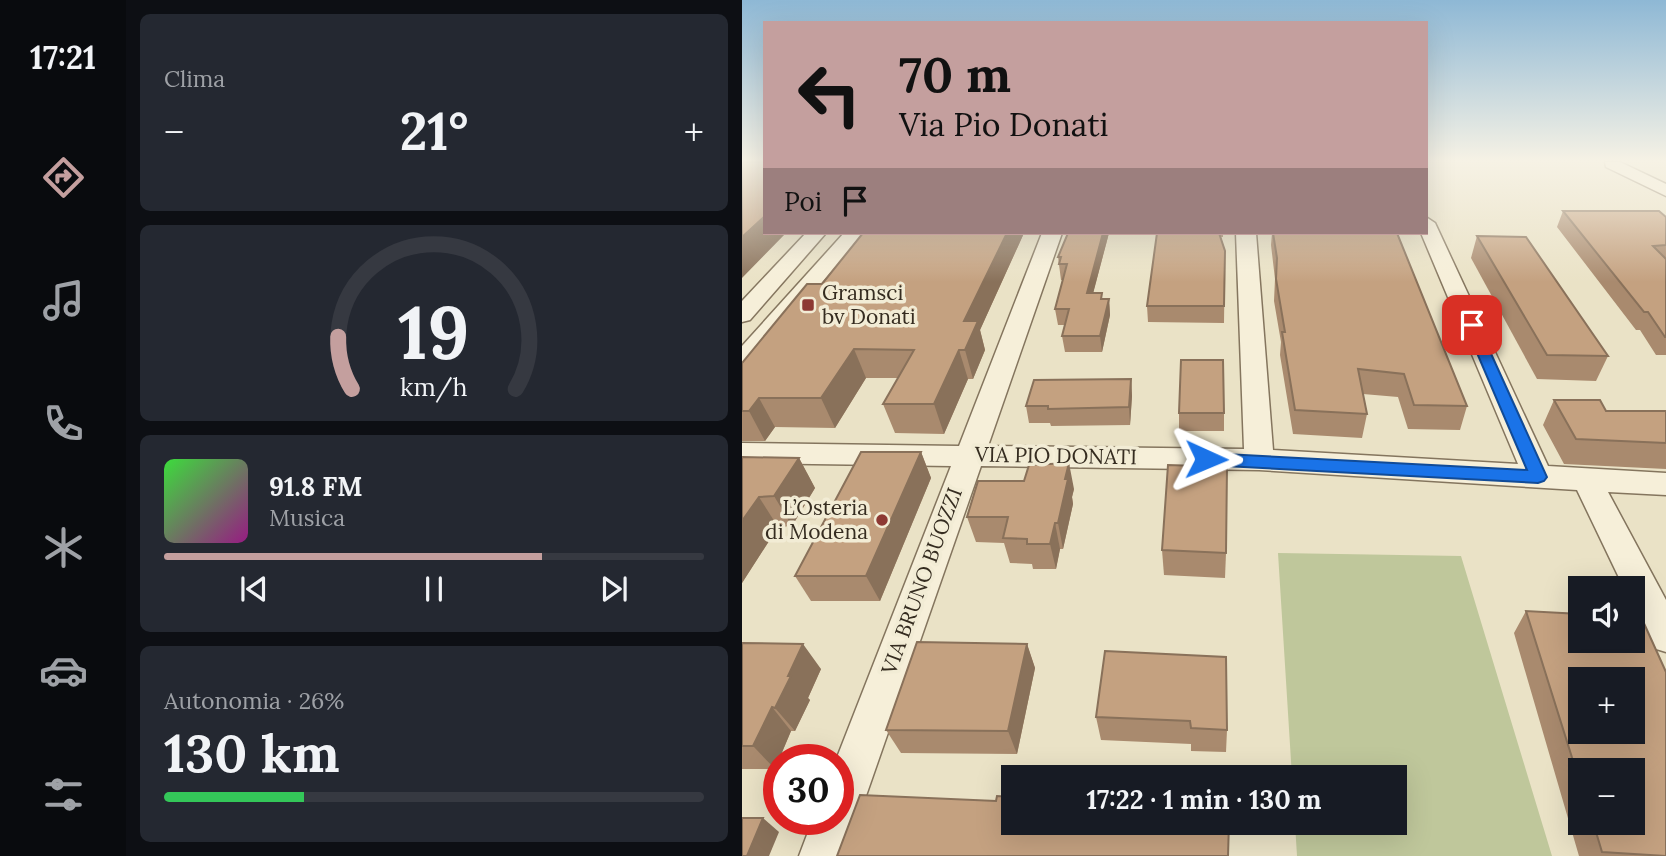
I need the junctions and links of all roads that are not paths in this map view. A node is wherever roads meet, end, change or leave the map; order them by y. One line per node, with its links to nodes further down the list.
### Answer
1 (1428, 228): 11 (street)
2 (814, 235): 6 (street)
3 (852, 235): 7 (street)
4 (1051, 235): 9 (street, VIA BRUNO BUOZZI)
5 (1246, 235): 10 (street)
6 (742, 315)
7 (742, 360)
8 (742, 453): 9 (street, VIA PIO DONATI)
9 (969, 454): 10 (street, VIA PIO DONATI); 15 (street, VIA BRUNO BUOZZI)
10 (1259, 460): 11 (street, VIA PIO DONATI)
11 (1538, 477): 12 (street, VIA PIO DONATI)
12 (1588, 482): 13 (street, VIA PIO DONATI); 14 (street)
13 (1666, 484)
14 (1666, 636)
15 (854, 769)
16 (830, 835): 17 (street)
17 (822, 856)

